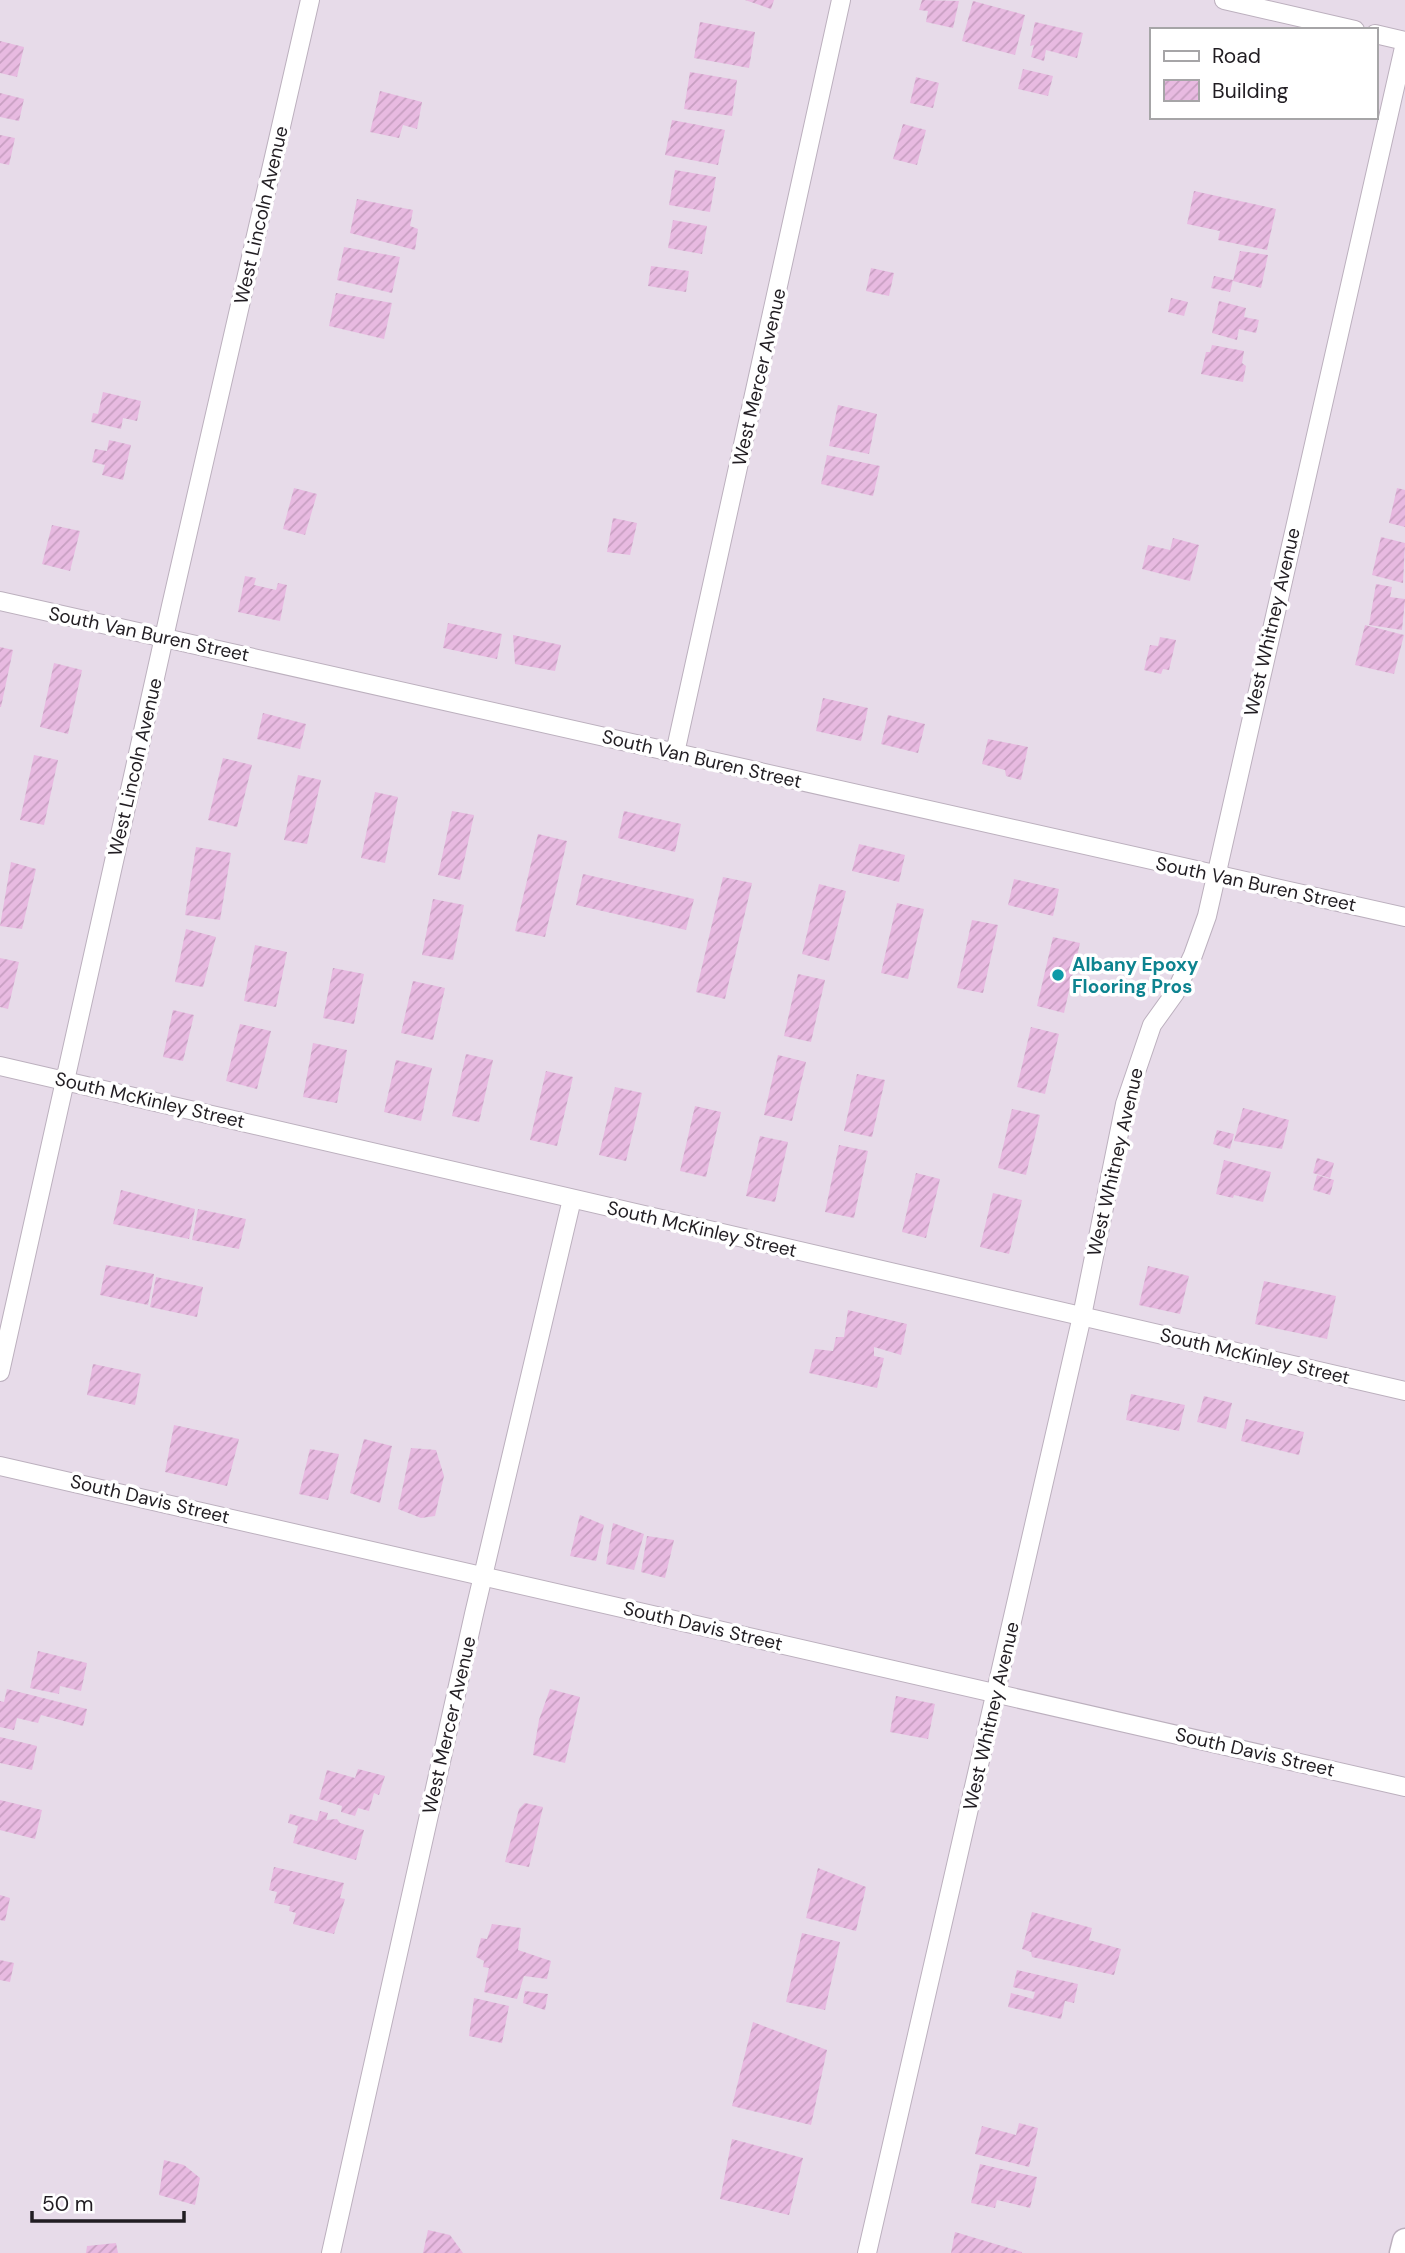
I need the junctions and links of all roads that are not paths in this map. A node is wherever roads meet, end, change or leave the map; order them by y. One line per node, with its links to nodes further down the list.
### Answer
1 (310, 0): 8 (street, West Lincoln Avenue)
2 (841, 0): 9 (street, West Mercer Avenue)
3 (1224, 0): 4 (street)
4 (1346, 28)
5 (1377, 35): 6 (street)
6 (1405, 42): 10 (street, West Whitney Avenue)
7 (0, 601): 8 (street, South Van Buren Street)
8 (165, 637): 9 (street, South Van Buren Street); 13 (street, West Lincoln Avenue)
9 (675, 753): 10 (street, South Van Buren Street)
10 (1214, 877): 11 (street, South Van Buren Street); 15 (street, West Whitney Avenue)
11 (1405, 917)
12 (0, 1066): 13 (street, South McKinley Street)
13 (64, 1080): 14 (street, South McKinley Street); 16 (street, West Lincoln Avenue)
14 (572, 1199): 15 (street, South McKinley Street); 19 (street, West Mercer Avenue)
15 (1082, 1316): 17 (street, South McKinley Street); 20 (street, West Whitney Avenue)
16 (0, 1372)
17 (1405, 1391)
18 (0, 1466): 19 (street, South Davis Street)
19 (484, 1576): 20 (street, South Davis Street); 23 (street, West Mercer Avenue)
20 (997, 1692): 21 (street, South Davis Street); 24 (street, West Whitney Avenue)
21 (1405, 1787)
22 (1405, 2241): 25 (street)
23 (331, 2253)
24 (867, 2253)
25 (1402, 2253)

